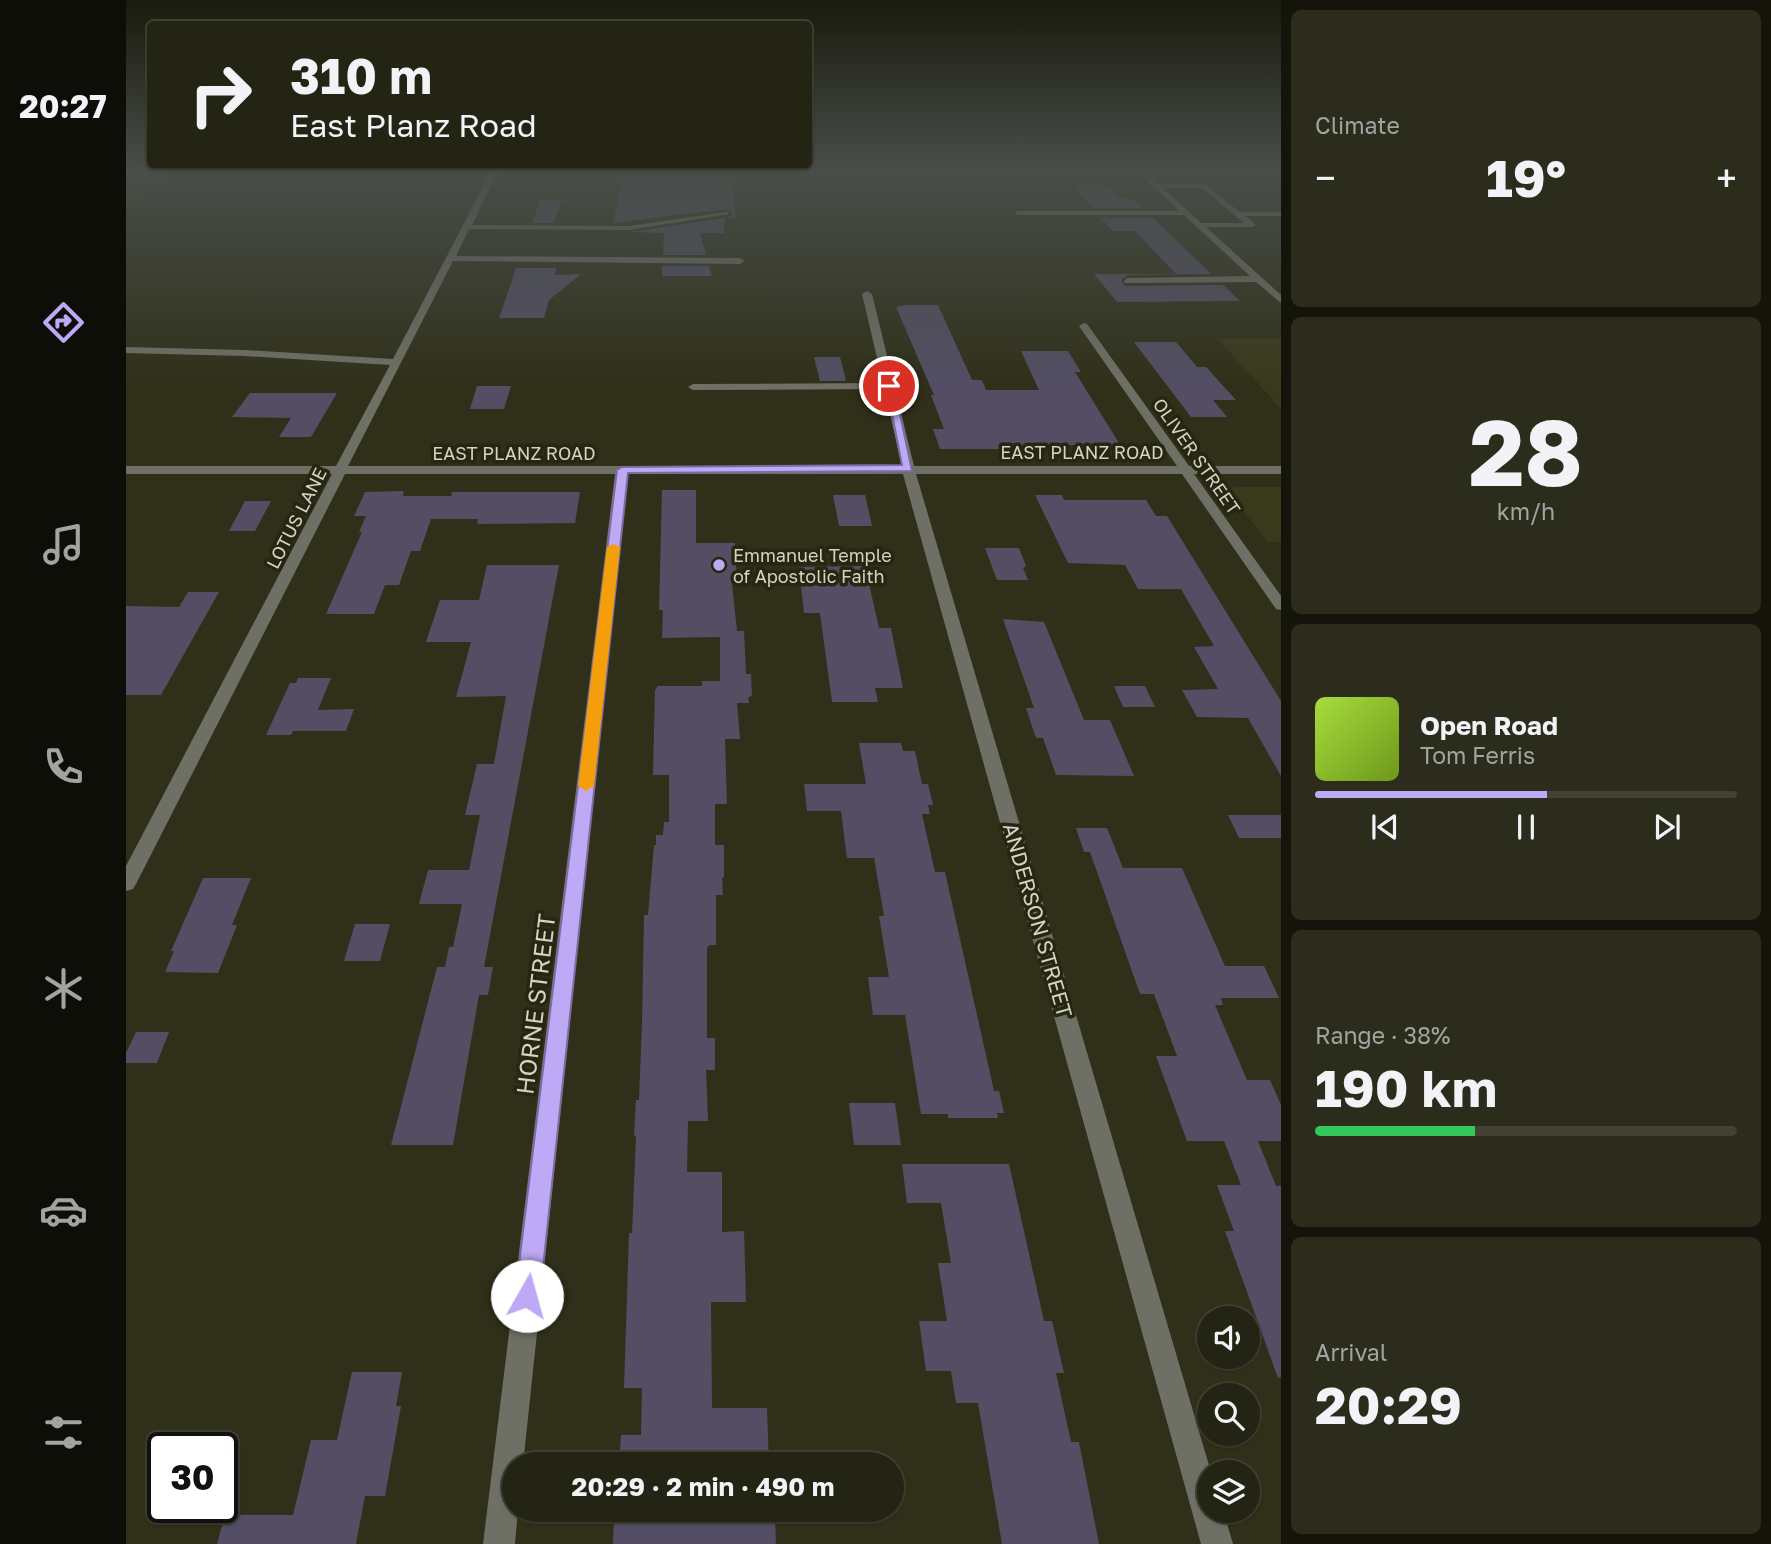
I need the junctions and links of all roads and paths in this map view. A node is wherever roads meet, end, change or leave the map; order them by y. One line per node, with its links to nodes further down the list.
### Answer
1 (459, 240): 3 (street, LOTUS LANE)
2 (1216, 240): 5 (street)
3 (450, 258): 4 (street); 11 (street, LOTUS LANE)
4 (740, 261)
5 (1259, 279): 6 (street); 8 (street)
6 (1128, 281)
7 (867, 294): 12 (street, ANDERSON STREET)
8 (1281, 299)
9 (1084, 326): 18 (street, OLIVER STREET)
10 (126, 351): 11 (street)
11 (396, 362): 16 (street, LOTUS LANE)
12 (889, 386): 13 (street); 14 (street, ANDERSON STREET)
13 (693, 387)
14 (908, 468): 17 (street, EAST PLANZ ROAD); 18 (street, EAST PLANZ ROAD); 23 (street, ANDERSON STREET)
15 (126, 470): 16 (street, EAST PLANZ ROAD)
16 (340, 470): 17 (street, EAST PLANZ ROAD); 21 (street, LOTUS LANE)
17 (622, 470): 22 (street, HORNE STREET)
18 (1186, 470): 19 (street, EAST PLANZ ROAD); 20 (street, OLIVER STREET)
19 (1281, 470)
20 (1281, 606)
21 (126, 884)
22 (499, 1544)
23 (1217, 1544)

